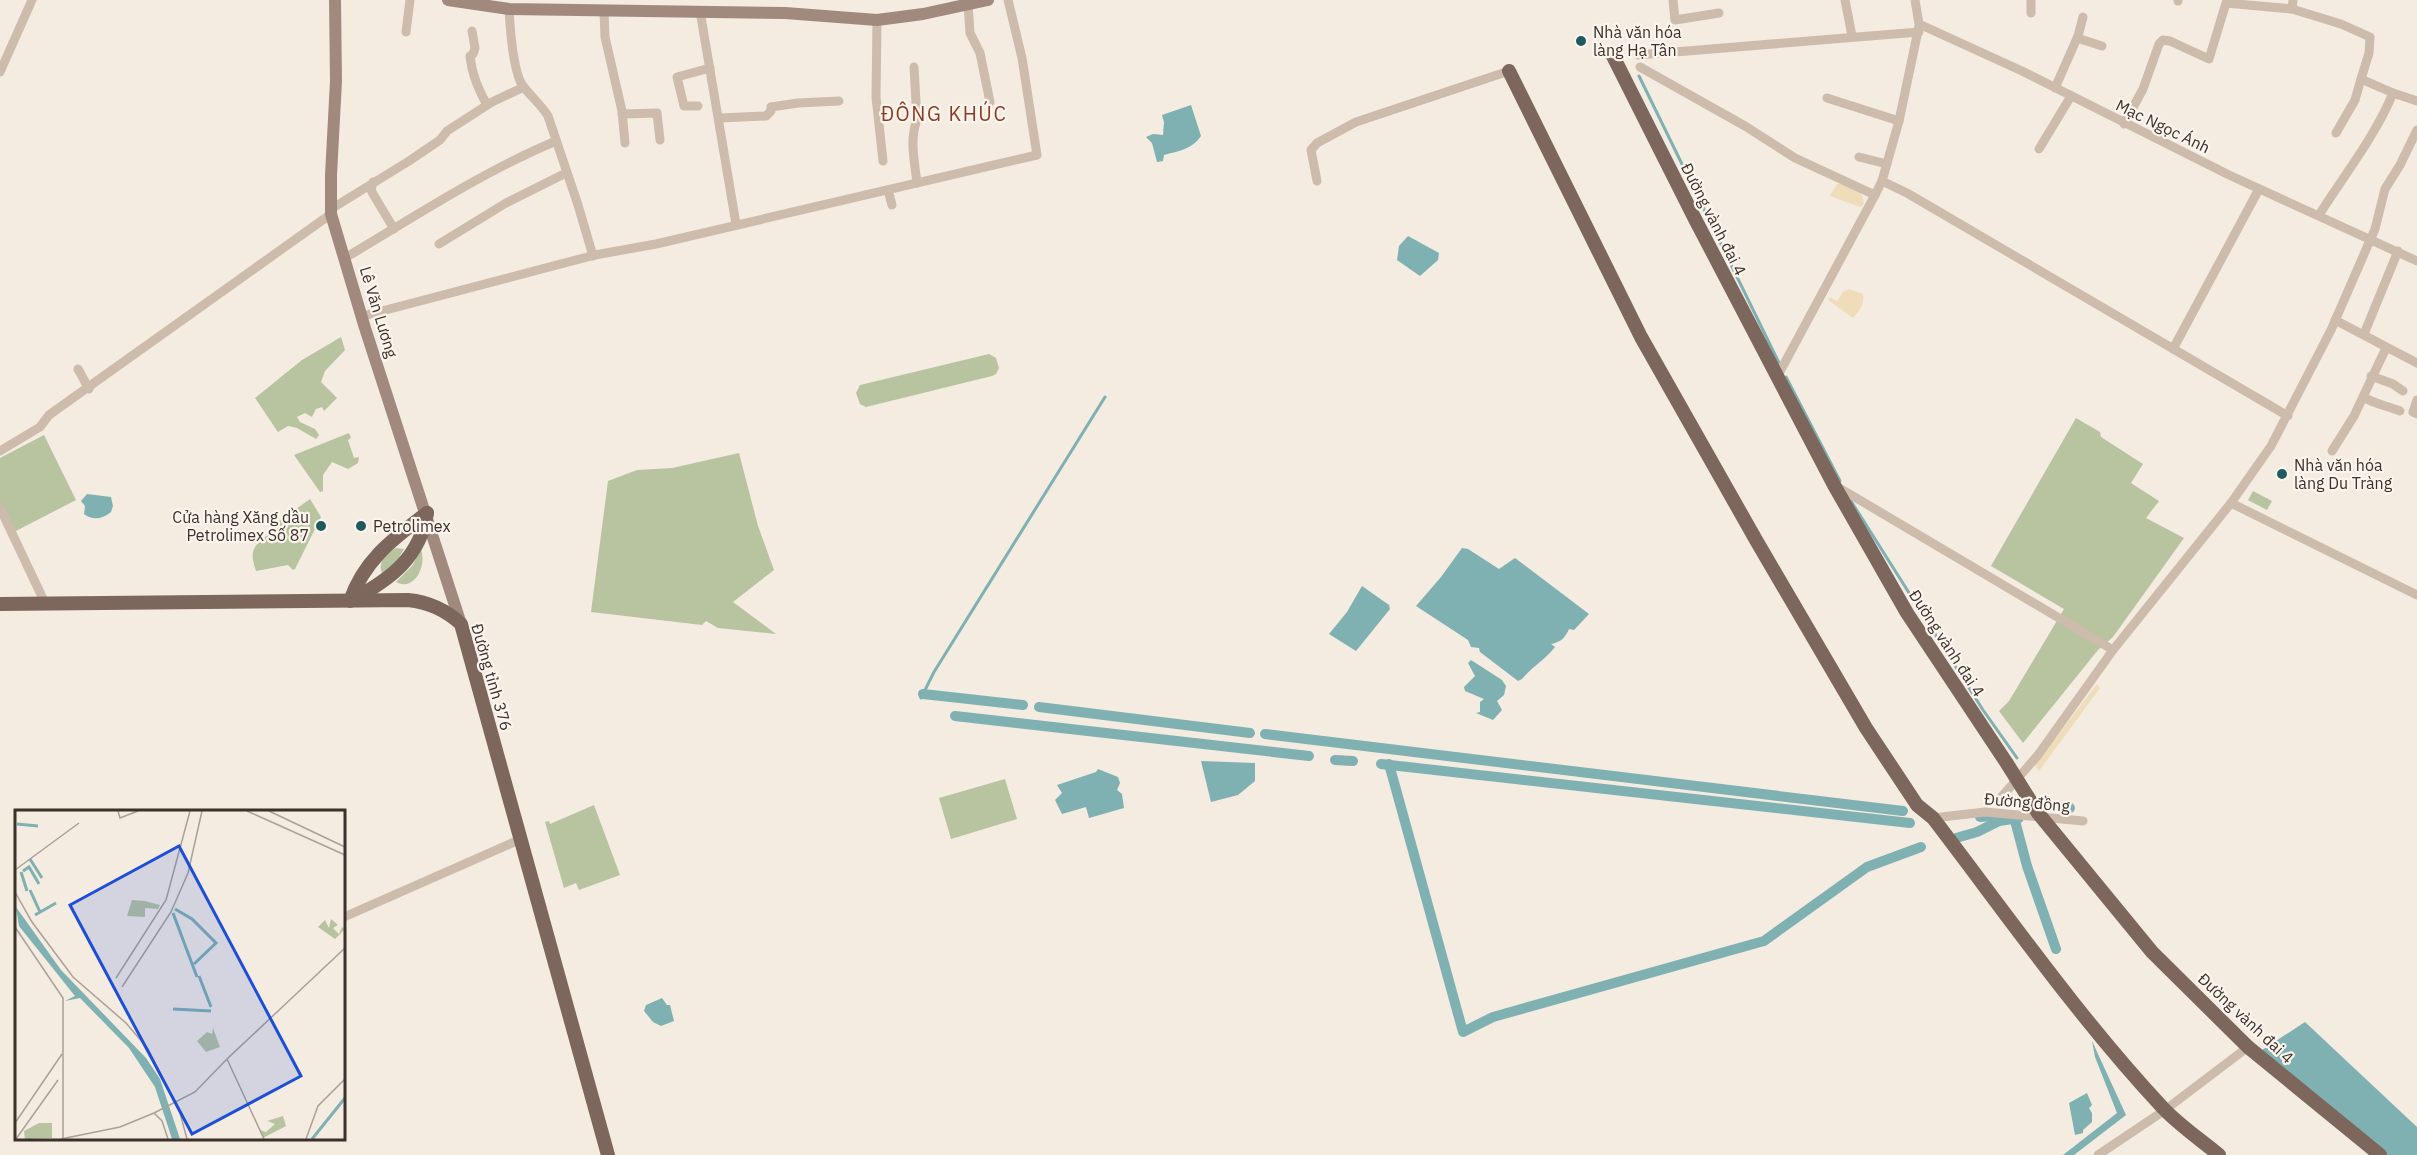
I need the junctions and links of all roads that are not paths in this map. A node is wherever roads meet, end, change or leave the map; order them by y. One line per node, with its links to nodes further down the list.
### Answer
1 (32, 0): 32 (street)
2 (335, 0): 66 (main road, Lê Văn Lương)
3 (410, 0): 22 (street)
4 (448, 0): 13 (main road)
5 (988, 0): 11 (main road)
6 (1008, 0): 61 (street)
7 (1673, 0): 17 (street)
8 (1845, 0): 23 (street)
9 (1915, 0): 20 (street)
10 (2031, 0): 16 (street)
11 (968, 4): 19 (main road); 41 (street)
12 (2292, 5): 33 (street); 47 (street)
13 (509, 9): 15 (main road); 34 (street)
14 (700, 11): 15 (main road); 19 (main road); 30 (street)
15 (604, 12): 44 (street)
16 (2031, 13)
17 (1719, 14)
18 (2083, 17): 24 (street)
19 (878, 20): 55 (street)
20 (1919, 28): 23 (street); 35 (street, Mạc Ngọc Ánh); 46 (street)
21 (472, 31): 42 (street)
22 (406, 32)
23 (1852, 36): 26 (street)
24 (2077, 38): 25 (street); 35 (street)
25 (2102, 46)
26 (1638, 55)
27 (1613, 56): 84 (main road, Đường vành đai 4)
28 (914, 67): 61 (street)
29 (1640, 67): 64 (street)
30 (710, 68): 43 (street); 45 (street)
31 (1509, 71): 58 (street); 108 (main road)
32 (0, 72)
33 (2361, 79): 36 (street); 49 (street)
34 (525, 87): 42 (street); 51 (street)
35 (2055, 88): 37 (street, Mạc Ngọc Ánh)
36 (2393, 93): 40 (street); 67 (street)
37 (2071, 96): 47 (street, Mạc Ngọc Ánh); 53 (street)
38 (1827, 98): 46 (street)
39 (839, 101): 45 (street)
40 (2417, 101)
41 (990, 102)
42 (487, 105): 60 (street)
43 (698, 106)
44 (622, 114): 50 (street); 52 (street)
45 (720, 118): 68 (street)
46 (1899, 121): 56 (street)
47 (2124, 124): 62 (street, Mạc Ngọc Ánh)
48 (2417, 130): 70 (street)
49 (2336, 133)
50 (660, 140)
51 (556, 141): 57 (street); 69 (street)
52 (625, 142)
53 (2039, 149)
54 (1859, 157): 56 (street)
55 (883, 161)
56 (1887, 164): 59 (street)
57 (566, 173): 71 (street); 73 (street)
58 (1317, 181)
59 (1882, 181): 64 (street); 80 (street)
60 (373, 182): 66 (street); 69 (street)
61 (917, 183): 63 (street)
62 (2259, 189): 67 (street, Mạc Ngọc Ánh); 80 (street)
63 (888, 190): 65 (street); 68 (street)
64 (1875, 195): 84 (street)
65 (892, 205)
66 (331, 212): 74 (main road, Lê Văn Lương); 85 (street)
67 (2319, 215): 70 (street, Mạc Ngọc Ánh)
68 (736, 224): 73 (street)
69 (394, 229): 74 (street)
70 (2370, 239): 72 (street, Mạc Ngọc Ánh); 77 (street)
71 (439, 243)
72 (2398, 251): 75 (street, Mạc Ngọc Ánh); 78 (street)
73 (593, 256): 76 (street)
74 (345, 258): 76 (main road, Lê Văn Lương)
75 (2417, 261)
76 (363, 316): 98 (main road, Lê Văn Lương)
77 (2335, 320): 78 (street); 91 (street)
78 (2364, 334): 79 (street)
79 (2386, 348): 81 (street); 83 (street)
80 (2173, 349): 91 (street)
81 (2417, 363)
82 (78, 369): 85 (street)
83 (2371, 376): 86 (street); 87 (street)
84 (1777, 377): 95 (main road, Đường vành đai 4)
85 (89, 389): 93 (street)
86 (2403, 391)
87 (2363, 397): 89 (street); 94 (street)
88 (2417, 400): 90 (street)
89 (2400, 411)
90 (2417, 414)
91 (2286, 418): 92 (street); 96 (street)
92 (2295, 427)
93 (0, 451)
94 (2332, 451)
95 (1834, 485): 104 (street); 105 (main road, Đường vành đai 4)
96 (2230, 503): 99 (street); 104 (street)
97 (0, 508): 101 (street)
98 (427, 513): 100 (main road); 100 (main road); 103 (main road, Lê Văn Lương)
99 (2417, 595)
100 (350, 601): 101 (main road, Đường tỉnh 376); 103 (main road, Đường tỉnh 376)
101 (45, 603): 102 (main road, Đường tỉnh 376)
102 (0, 604)
103 (461, 624): 110 (main road, Đường tỉnh 376)
104 (2113, 650): 105 (street)
105 (2016, 779): 106 (street); 107 (main road, Đường vành đai 4)
106 (1998, 801)
107 (2040, 816): 108 (street, Đường đồng); 109 (street, Đường đồng); 112 (main road, Đường vành đai 4)
108 (1933, 818): 113 (main road)
109 (2084, 821)
110 (521, 839): 111 (street); 114 (main road, Đường tỉnh 376)
111 (345, 917)
112 (2248, 1047): 113 (street); 117 (main road, Đường vành đai 4)
113 (2164, 1110): 115 (street); 116 (main road)
114 (608, 1155)
115 (2098, 1155)
116 (2219, 1155)
117 (2380, 1155)

